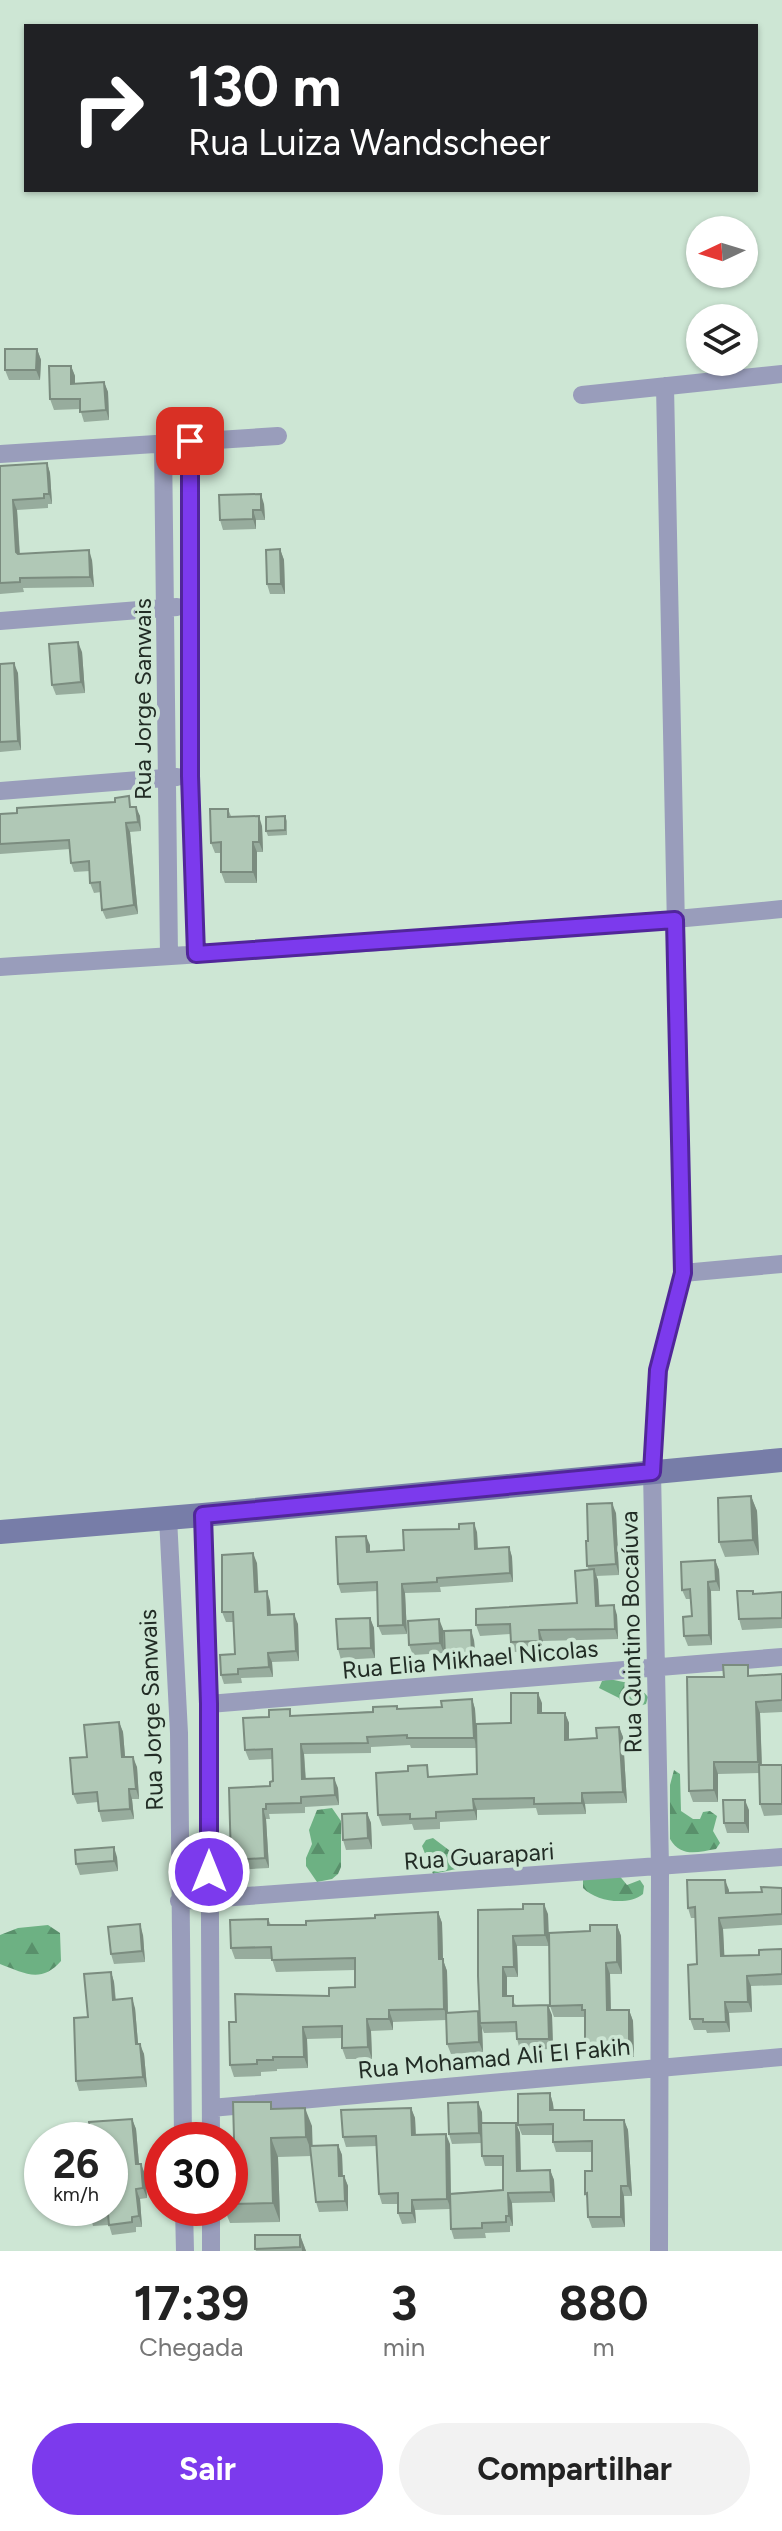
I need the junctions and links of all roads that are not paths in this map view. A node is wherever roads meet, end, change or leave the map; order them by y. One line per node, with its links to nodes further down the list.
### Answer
1 (782, 374): 2 (street)
2 (665, 386): 3 (street); 15 (street, Rua Quintino Bocaíuva)
3 (582, 395)
4 (278, 436): 5 (street)
5 (190, 441): 6 (street); 9 (street, Rua Jorge Sanwais)
6 (163, 443): 7 (street); 8 (street, Rua Jorge Sanwais)
7 (0, 454)
8 (166, 607): 9 (street); 10 (street); 12 (street, Rua Jorge Sanwais)
9 (190, 608): 11 (street, Rua Jorge Sanwais)
10 (0, 621)
11 (190, 776): 12 (street); 16 (street, Rua Jorge Sanwais)
12 (165, 777): 13 (street); 17 (street, Rua Jorge Sanwais)
13 (0, 791)
14 (782, 909): 15 (street)
15 (675, 920): 16 (street); 20 (street, Rua Quintino Bocaíuva)
16 (196, 954): 17 (street)
17 (169, 956): 18 (street)
18 (0, 967)
19 (782, 1264): 20 (street)
20 (683, 1273): 22 (street, Rua Quintino Bocaíuva)
21 (782, 1460): 22 (main road)
22 (652, 1472): 23 (main road); 27 (street, Rua Quintino Bocaíuva)
23 (203, 1515): 24 (main road); 28 (street)
24 (168, 1518): 25 (main road); 32 (street, Rua Jorge Sanwais)
25 (0, 1532)
26 (782, 1657): 27 (street, Rua Elia Mikhael Nicolas)
27 (655, 1668): 28 (street, Rua Elia Mikhael Nicolas); 30 (street, Rua Quintino Bocaíuva)
28 (209, 1704): 31 (street)
29 (782, 1857): 30 (street, Rua Guarapari)
30 (660, 1867): 31 (street, Rua Guarapari); 34 (street, Rua Quintino Bocaíuva)
31 (209, 1900): 32 (street, Rua Guarapari); 35 (street)
32 (179, 1901): 36 (street, Rua Jorge Sanwais)
33 (782, 2057): 34 (street, Rua Mohamad Ali El Fakih)
34 (660, 2067): 35 (street, Rua Mohamad Ali El Fakih); 42 (street, Rua Quintino Bocaíuva)
35 (211, 2108): 37 (street)
36 (183, 2122)
37 (211, 2122)
38 (184, 2226): 40 (street)
39 (211, 2226): 41 (street)
40 (185, 2251)
41 (211, 2251)
42 (659, 2251)

